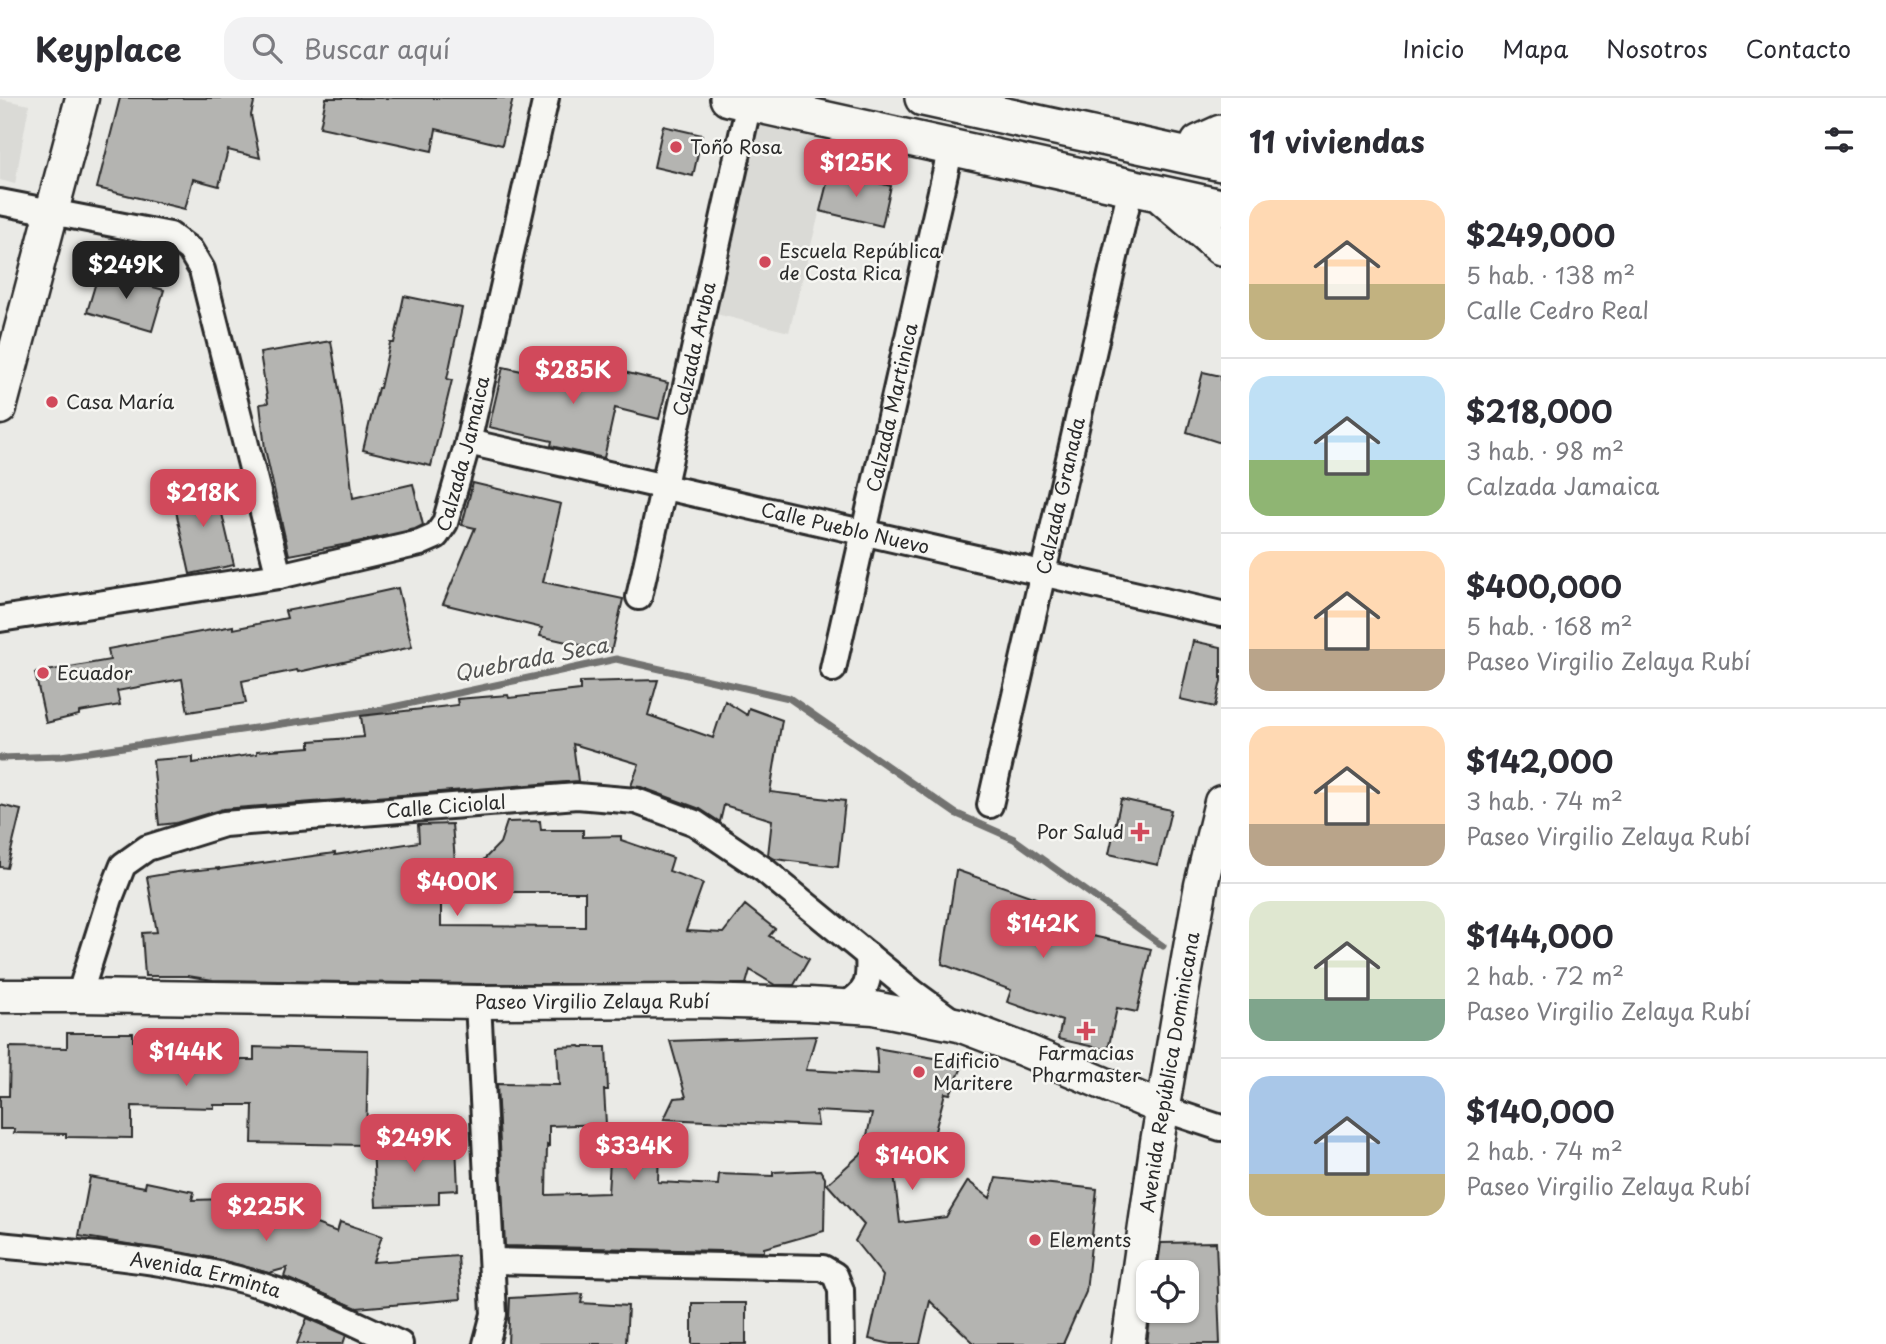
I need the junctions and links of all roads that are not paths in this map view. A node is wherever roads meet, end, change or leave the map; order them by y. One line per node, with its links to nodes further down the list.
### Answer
1 (82, 98): 10 (street)
2 (546, 98): 13 (street, Calzada Jamaica)
3 (923, 98): 5 (main road)
4 (739, 100): 6 (main road); 14 (street, Calzada Aruba)
5 (1215, 145)
6 (951, 147): 7 (main road); 15 (street, Calzada Martinica)
7 (1145, 190): 9 (main road); 11 (main road); 16 (street, Calzada Granada)
8 (0, 202): 10 (street)
9 (1221, 206)
10 (52, 213): 12 (street); 17 (street)
11 (1221, 247)
12 (0, 408)
13 (468, 442): 14 (street, Calle Pueblo Nuevo); 17 (street, Calzada Jamaica)
14 (663, 486): 15 (street, Calle Pueblo Nuevo); 18 (street, Calzada Aruba)
15 (864, 532): 16 (street, Calle Pueblo Nuevo); 21 (street, Calzada Martinica)
16 (1043, 573): 19 (street, Calle Pueblo Nuevo); 23 (street, Calzada Granada)
17 (279, 576): 20 (street, Calzada Jamaica)
18 (639, 597)
19 (1221, 614)
20 (0, 619)
21 (833, 669)
22 (1221, 802): 24 (street, Avenida República Dominicana)
23 (990, 806)
24 (1211, 888): 31 (street, Avenida República Dominicana)
25 (868, 955): 27 (street, Calle Ciciolal); 29 (street); 30 (street, Calle Ciciolal)
26 (0, 996): 27 (street, Paseo Virgilio Zelaya Rubí)
27 (79, 996): 28 (street, Paseo Virgilio Zelaya Rubí)
28 (478, 1002): 29 (street, Paseo Virgilio Zelaya Rubí); 34 (street)
29 (844, 1006): 30 (street, Paseo Virgilio Zelaya Rubí)
30 (959, 1025): 31 (street, Paseo Virgilio Zelaya Rubí)
31 (1164, 1110): 32 (street); 35 (street, Avenida República Dominicana)
32 (1221, 1128)
33 (0, 1245): 36 (street, Avenida Erminta)
34 (492, 1262): 37 (street); 38 (street)
35 (1127, 1342)
36 (400, 1344)
37 (486, 1344)
38 (842, 1344)

